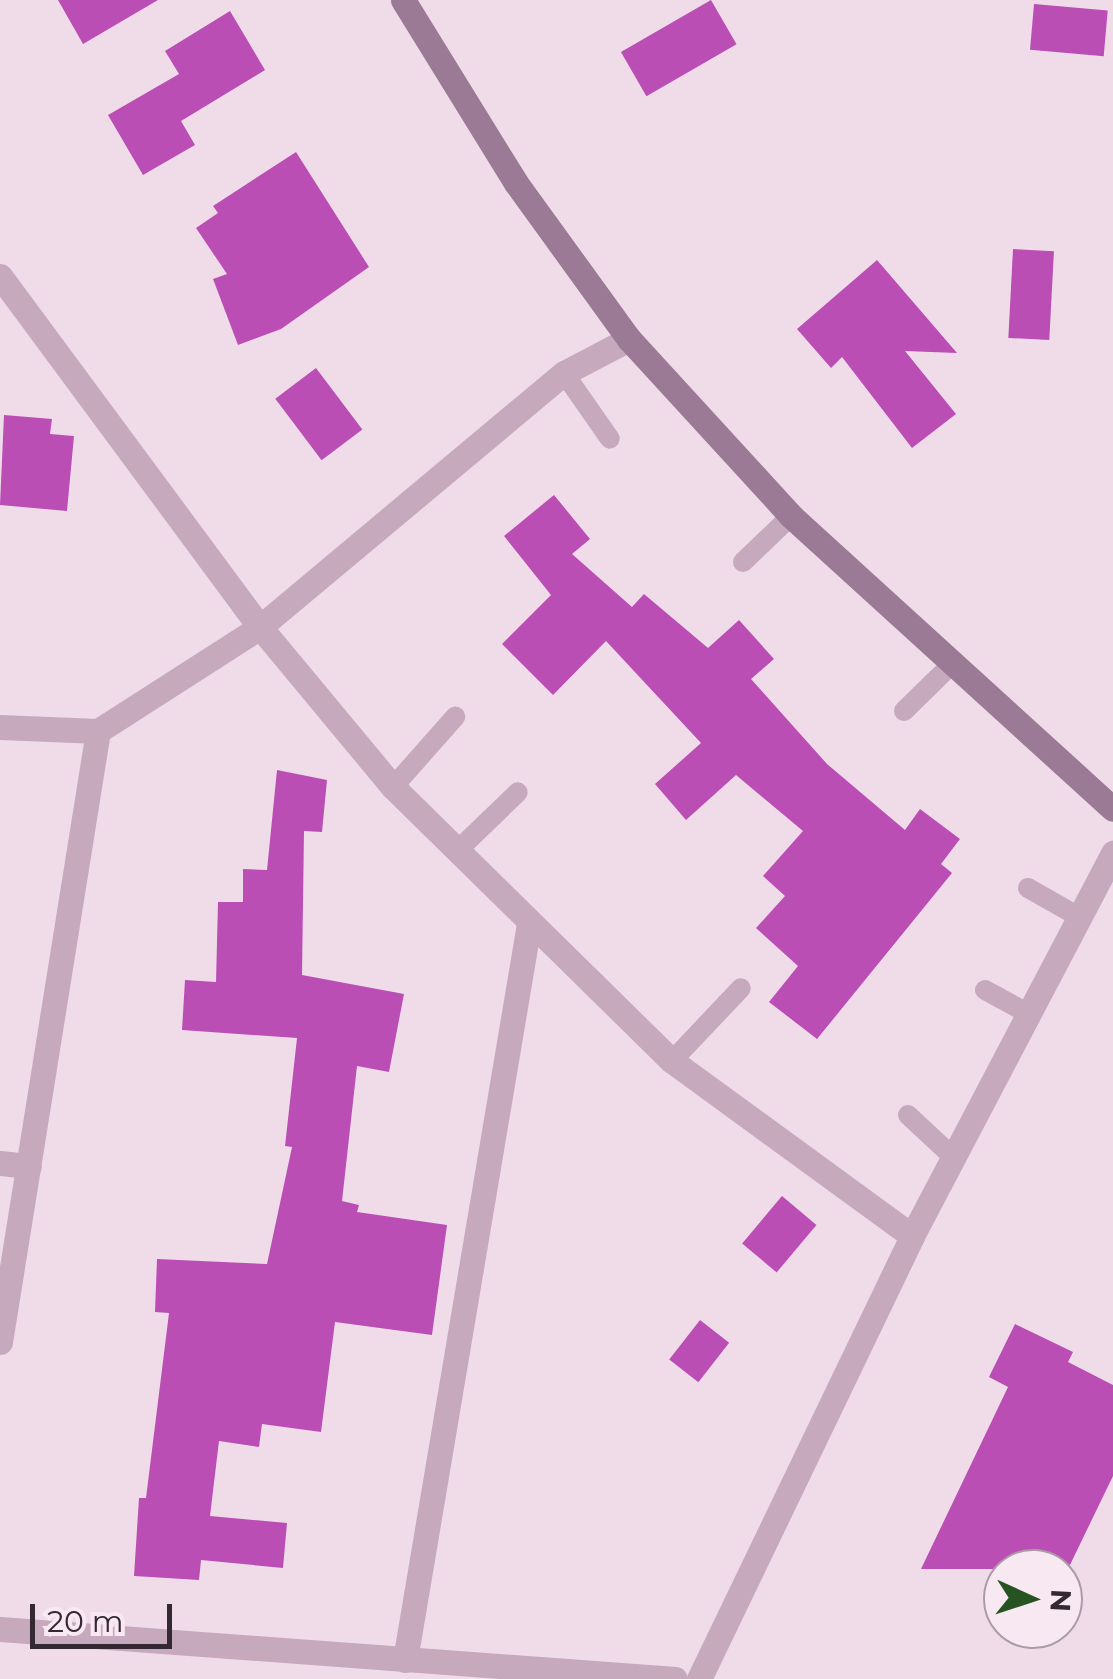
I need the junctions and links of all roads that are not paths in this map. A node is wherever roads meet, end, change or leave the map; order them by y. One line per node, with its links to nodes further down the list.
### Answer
1 (403, 0): 3 (street)
2 (3, 289): 8 (street)
3 (629, 339): 4 (street); 6 (street)
4 (564, 373): 5 (lane); 8 (street)
5 (610, 439)
6 (791, 516): 7 (lane); 9 (street)
7 (742, 562)
8 (260, 627): 13 (street); 14 (street)
9 (950, 666): 10 (lane); 16 (street)
10 (904, 712)
11 (454, 717): 14 (lane)
12 (0, 727): 13 (street)
13 (98, 731): 29 (street)
14 (393, 788): 17 (street)
15 (518, 792): 17 (lane)
16 (1113, 809)
17 (458, 850): 21 (street)
18 (1113, 853): 20 (street)
19 (1028, 888): 20 (lane)
20 (1079, 917): 24 (street)
21 (530, 924): 25 (street); 33 (street)
22 (741, 988): 25 (lane)
23 (985, 990): 24 (lane)
24 (1028, 1014): 27 (street)
25 (672, 1062): 30 (street)
26 (908, 1115): 27 (lane)
27 (953, 1157): 30 (street)
28 (0, 1163): 29 (street)
29 (30, 1166): 31 (street)
30 (912, 1236): 35 (street)
31 (0, 1342)
32 (0, 1629): 33 (street)
33 (405, 1660): 34 (street)
34 (675, 1679)
35 (699, 1679)

